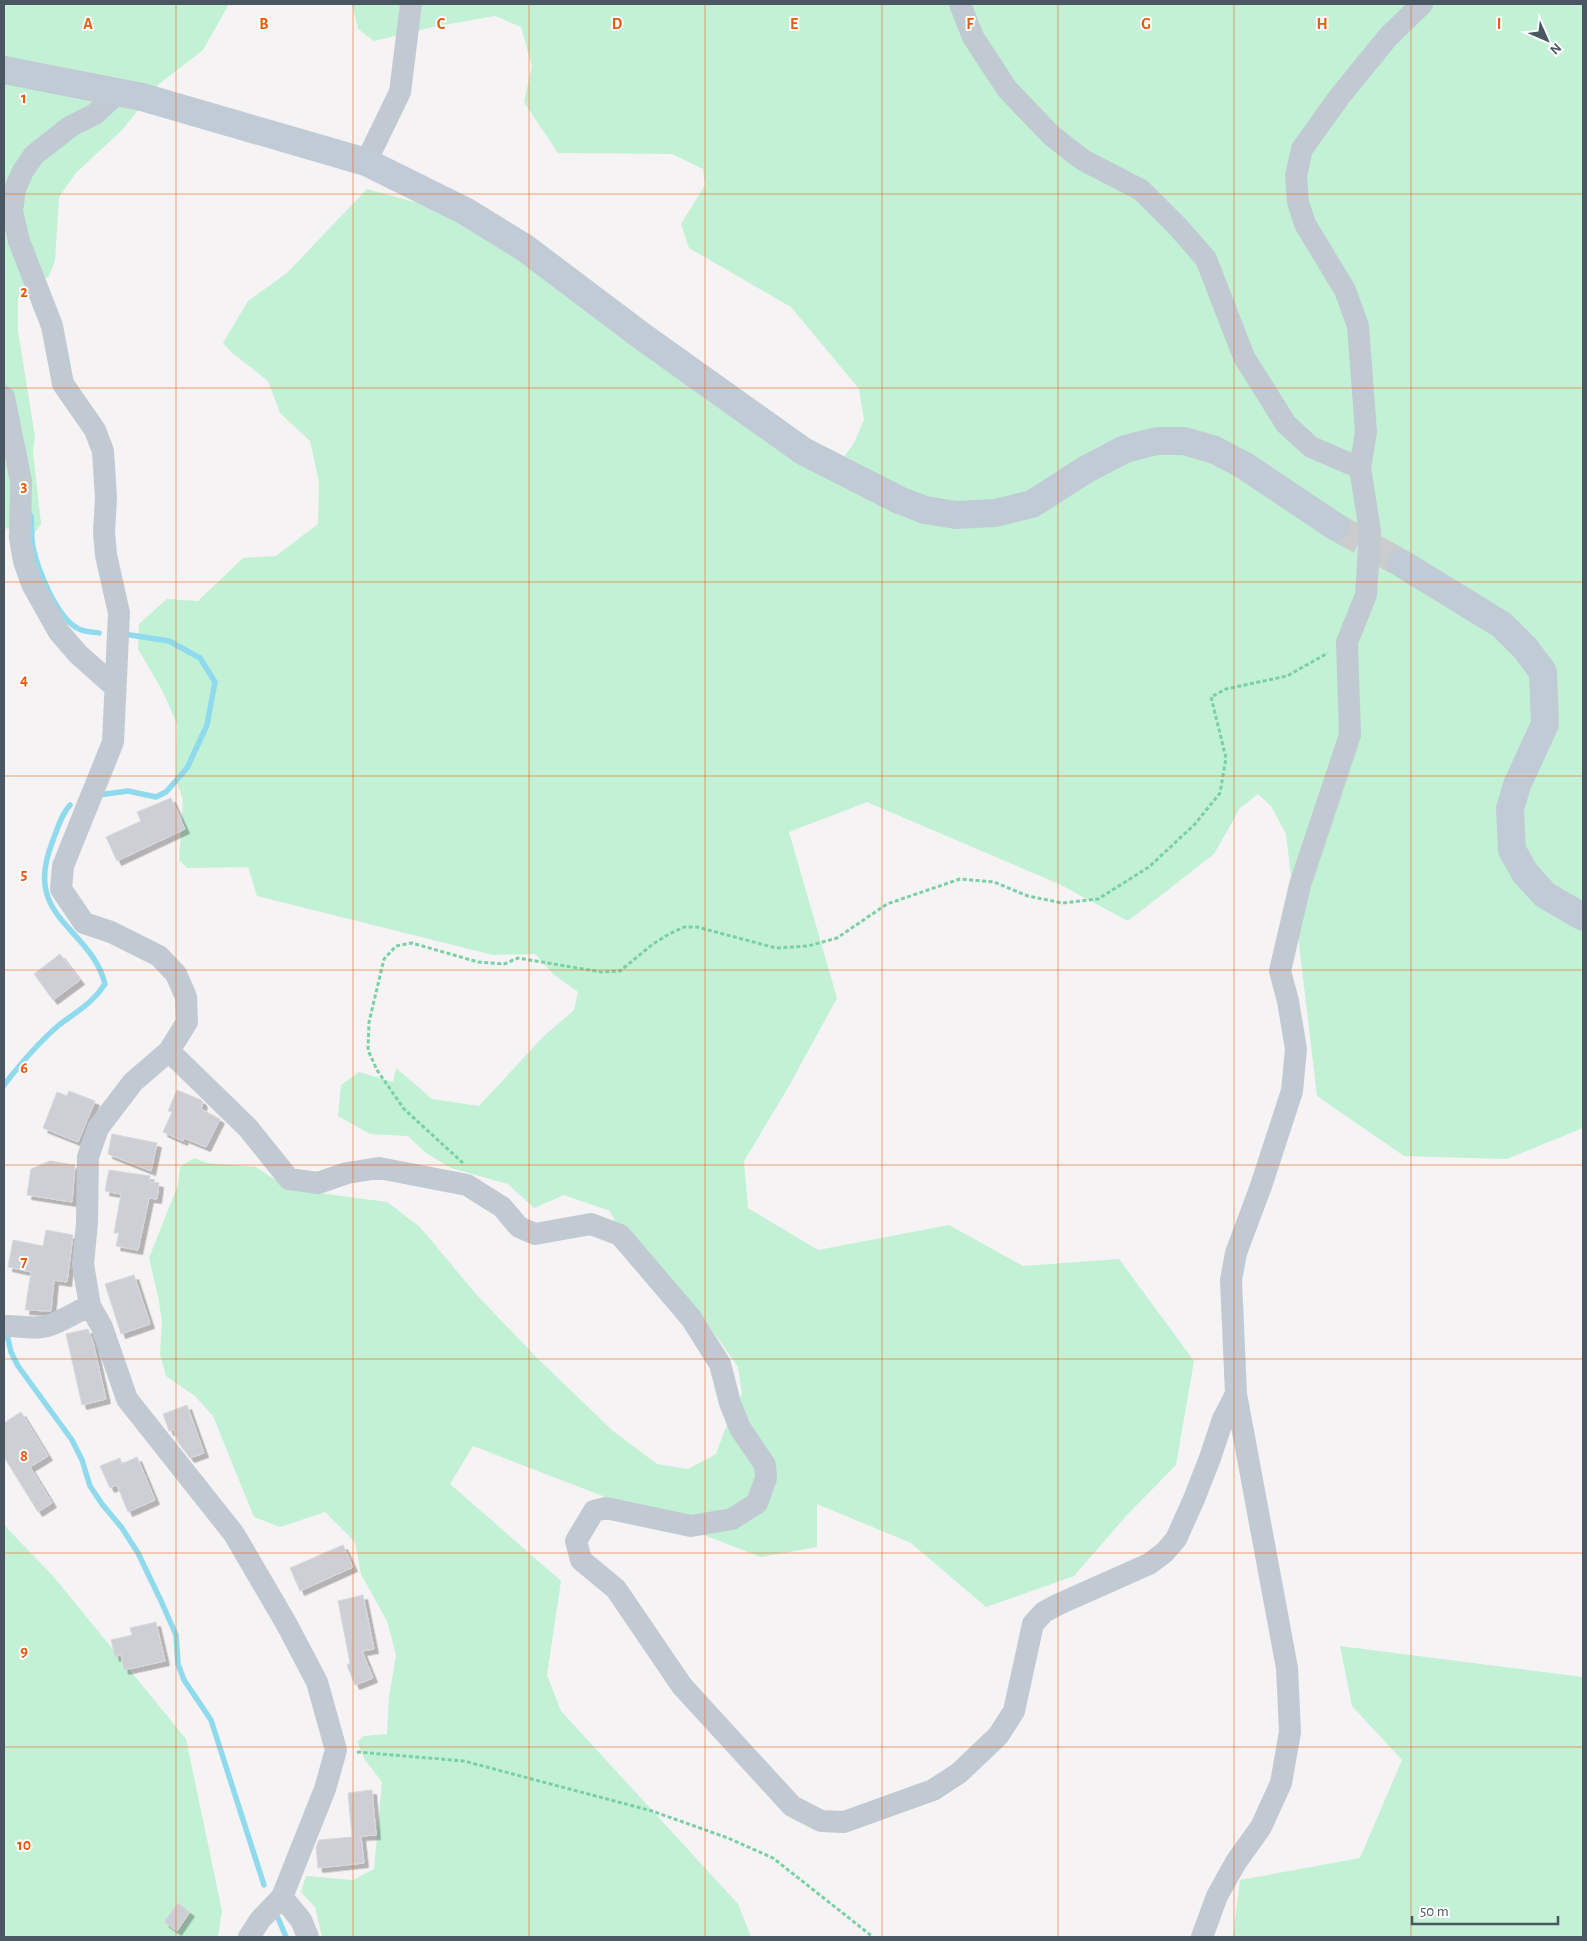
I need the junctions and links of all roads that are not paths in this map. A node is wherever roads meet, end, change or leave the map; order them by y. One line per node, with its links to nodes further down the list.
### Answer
1 (411, 4): 6 (street)
2 (960, 4): 8 (street)
3 (1422, 4): 8 (street)
4 (4, 70): 5 (street)
5 (119, 92): 6 (street); 11 (street)
6 (366, 162): 9 (street)
7 (4, 397): 11 (street)
8 (1360, 468): 16 (street)
9 (1336, 527)
10 (1401, 563): 12 (street)
11 (115, 687): 13 (street)
12 (1583, 917)
13 (169, 1051): 14 (street); 16 (street)
14 (90, 1306): 15 (street); 17 (street)
15 (10, 1326)
16 (1236, 1394): 20 (street)
17 (282, 1897): 18 (street); 19 (street)
18 (248, 1937)
19 (308, 1937)
20 (1202, 1937)

